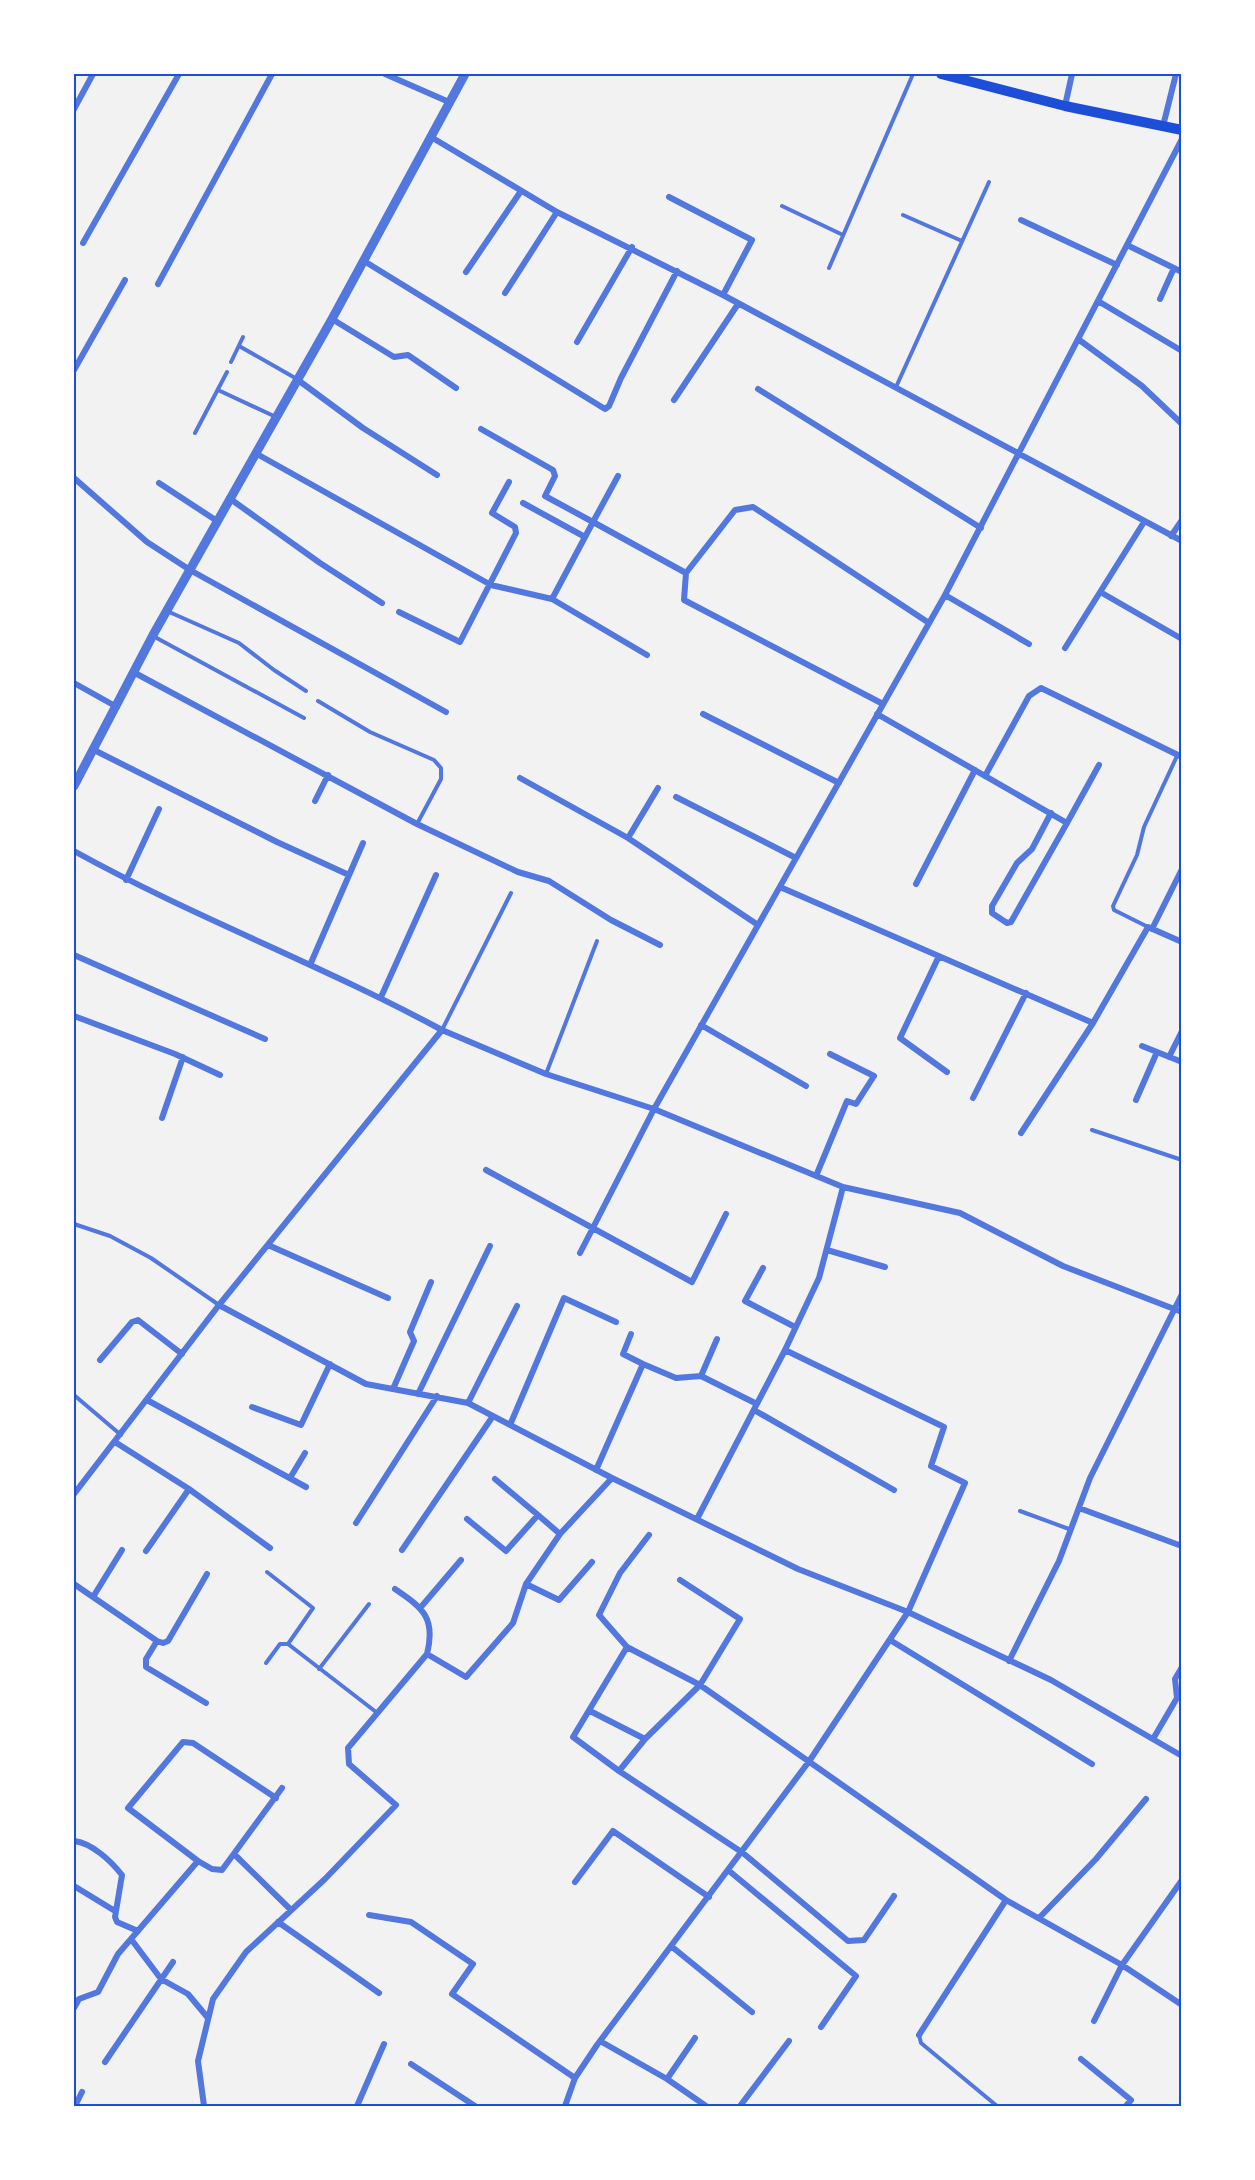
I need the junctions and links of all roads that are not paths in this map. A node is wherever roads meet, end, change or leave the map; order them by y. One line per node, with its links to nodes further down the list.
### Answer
1 (93, 74): 12 (street)
2 (179, 74): 26 (street)
3 (272, 74): 37 (street)
4 (385, 74): 10 (street)
5 (465, 74): 10 (street)
6 (913, 74): 24 (lane)
7 (941, 74): 11 (main road)
8 (1072, 74): 11 (street)
9 (1176, 74): 13 (street)
10 (449, 102): 15 (street)
11 (1065, 106): 13 (main road)
12 (74, 109)
13 (1163, 126): 14 (main road)
14 (1182, 130)
15 (431, 137): 18 (street); 29 (street)
16 (1182, 139): 27 (street)
17 (989, 182): 25 (lane)
18 (521, 191): 21 (street); 34 (street)
19 (669, 197): 39 (street)
20 (782, 206): 24 (lane)
21 (557, 212): 28 (street); 38 (street)
22 (903, 215): 25 (lane)
23 (1021, 220): 30 (street)
24 (843, 235): 31 (lane)
25 (962, 241): 55 (lane)
26 (83, 243)
27 (1127, 245): 30 (street); 32 (street)
28 (632, 247): 33 (street); 46 (street)
29 (364, 261): 33 (street); 43 (street)
30 (1117, 265): 41 (street)
31 (829, 268)
32 (1174, 268): 35 (street); 40 (street)
33 (677, 271): 39 (street)
34 (466, 272)
35 (1182, 272)
36 (125, 280): 50 (street)
37 (158, 284)
38 (506, 293)
39 (723, 295): 42 (street)
40 (1160, 299)
41 (1098, 301): 45 (street); 48 (street)
42 (738, 304): 55 (street); 57 (street)
43 (332, 319): 52 (street); 53 (street)
44 (243, 337): 47 (lane)
45 (1078, 339): 59 (street); 63 (street)
46 (578, 342)
47 (239, 345): 49 (lane); 52 (lane)
48 (1182, 351)
49 (231, 362)
50 (74, 370)
51 (227, 372): 56 (lane)
52 (298, 380): 58 (street); 64 (street)
53 (456, 388)
54 (758, 388): 75 (street)
55 (896, 388): 63 (street)
56 (218, 390): 58 (lane); 61 (lane)
57 (674, 400)
58 (276, 418): 62 (street)
59 (1182, 424)
60 (481, 429): 73 (street)
61 (195, 433)
62 (256, 454): 69 (street); 81 (street)
63 (1019, 454): 74 (street); 75 (street)
64 (437, 475)
65 (618, 476): 73 (street)
66 (74, 478): 79 (street)
67 (509, 482): 81 (street)
68 (159, 483): 72 (street)
69 (229, 498): 72 (street); 85 (street)
70 (523, 503): 77 (street)
71 (1182, 520): 76 (street)
72 (217, 521): 79 (street)
73 (593, 522): 77 (street); 80 (street)
74 (1144, 522): 76 (street); 82 (street)
75 (981, 528): 83 (street)
76 (1171, 536): 78 (street)
77 (585, 537): 84 (street)
78 (1182, 542)
79 (190, 570): 86 (street); 100 (street)
80 (686, 573): 88 (street); 98 (street)
81 (491, 585): 84 (street); 87 (street)
82 (1102, 592): 90 (street); 92 (street)
83 (945, 595): 88 (street); 91 (street)
84 (552, 599): 93 (street)
85 (382, 603)
86 (167, 611): 89 (street); 96 (lane)
87 (399, 612)
88 (929, 623): 98 (street)
89 (153, 635): 94 (street); 103 (lane)
90 (1182, 639)
91 (1029, 644)
92 (1065, 648)
93 (647, 655)
94 (135, 673): 99 (street); 108 (street)
95 (74, 683): 99 (street)
96 (306, 691)
97 (318, 701): 119 (lane)
98 (883, 704): 102 (street)
99 (117, 707): 104 (street)
100 (446, 712)
101 (703, 714): 111 (street)
102 (877, 714): 107 (street); 111 (street)
103 (304, 717)
104 (92, 749): 112 (street); 125 (street)
105 (1180, 756): 109 (street); 132 (lane)
106 (1099, 765): 118 (street)
107 (975, 770): 109 (street); 128 (street)
108 (328, 775): 115 (street); 119 (street)
109 (985, 776): 117 (street)
110 (520, 778): 120 (street)
111 (839, 783): 123 (street)
112 (74, 786)
113 (658, 788): 120 (street)
114 (676, 797): 123 (street)
115 (315, 801)
116 (159, 809): 127 (street)
117 (1051, 813): 118 (street); 118 (street)
118 (1067, 823)
119 (417, 824): 135 (street)
120 (628, 838): 131 (street)
121 (363, 843): 125 (street)
122 (74, 851): 127 (street)
123 (796, 858): 129 (street)
124 (1182, 869): 132 (street)
125 (349, 875): 138 (street)
126 (436, 875): 140 (street)
127 (126, 880): 138 (street)
128 (915, 884)
129 (780, 887): 131 (street); 137 (street)
130 (511, 893): 144 (lane)
131 (758, 925): 143 (street)
132 (1150, 928): 134 (street); 142 (street)
133 (597, 941): 154 (lane)
134 (1182, 942)
135 (660, 945)
136 (74, 955): 146 (street)
137 (939, 956): 139 (street); 153 (street)
138 (310, 965): 140 (street)
139 (1026, 993): 142 (street); 157 (street)
140 (381, 997): 144 (street)
141 (74, 1016): 150 (street)
142 (1093, 1023): 162 (street)
143 (701, 1025): 156 (street); 159 (street)
144 (442, 1030): 154 (street); 170 (street)
145 (1182, 1031): 151 (street)
146 (266, 1039)
147 (1142, 1046): 148 (street)
148 (1157, 1052): 151 (street); 158 (street)
149 (830, 1054): 165 (street)
150 (183, 1057): 155 (street); 160 (street)
151 (1169, 1057): 152 (street)
152 (1182, 1062)
153 (946, 1072)
154 (546, 1074): 159 (street)
155 (220, 1075)
156 (806, 1086)
157 (974, 1098)
158 (1136, 1100)
159 (654, 1109): 165 (street); 169 (street)
160 (162, 1118)
161 (1092, 1130): 163 (lane)
162 (1021, 1133)
163 (1182, 1160)
164 (486, 1170): 169 (street)
165 (816, 1176): 166 (street)
166 (843, 1187): 172 (street); 181 (street)
167 (726, 1214): 169 (street)
168 (74, 1224): 179 (lane)
169 (593, 1228): 173 (street)
170 (268, 1245): 178 (street); 179 (street)
171 (490, 1246): 194 (street)
172 (827, 1250): 174 (street); 184 (street)
173 (580, 1253)
174 (885, 1267)
175 (763, 1268): 184 (street)
176 (431, 1282): 193 (street)
177 (1182, 1294): 181 (street)
178 (388, 1299)
179 (219, 1305): 188 (street); 190 (street)
180 (517, 1306): 198 (street)
181 (1174, 1309): 182 (street); 214 (street)
182 (1182, 1312)
183 (616, 1322): 202 (street)
184 (795, 1327): 187 (street)
185 (631, 1334): 191 (street)
186 (717, 1339): 192 (street)
187 (785, 1350): 200 (street); 239 (street)
188 (182, 1354): 189 (street); 197 (street)
189 (100, 1360)
190 (330, 1364): 193 (street); 199 (street)
191 (643, 1364): 192 (street); 206 (street)
192 (701, 1376): 200 (street)
193 (393, 1389): 194 (street)
194 (418, 1394): 196 (street)
195 (74, 1395): 203 (lane)
196 (437, 1396): 198 (street); 219 (street)
197 (147, 1400): 203 (street); 207 (street)
198 (468, 1403): 201 (street)
199 (252, 1407)
200 (756, 1407): 212 (street); 217 (street)
201 (493, 1416): 202 (street); 226 (street)
202 (510, 1425): 206 (street)
203 (121, 1435): 204 (street)
204 (115, 1443): 211 (street); 213 (street)
205 (305, 1453): 207 (street)
206 (596, 1470): 208 (street)
207 (290, 1478): 210 (street)
208 (612, 1478): 217 (street); 221 (street)
209 (495, 1479): 216 (street)
210 (306, 1487)
211 (189, 1489): 224 (street); 227 (street)
212 (894, 1490)
213 (74, 1494)
214 (1079, 1508): 220 (street); 223 (street)
215 (1020, 1511): 220 (lane)
216 (538, 1515): 218 (street); 221 (street)
217 (697, 1519): 239 (street)
218 (467, 1520)
219 (356, 1523)
220 (1070, 1529): 245 (street)
221 (560, 1534): 234 (street)
222 (649, 1535): 243 (street)
223 (1179, 1545)
224 (270, 1548)
225 (122, 1550): 236 (street)
226 (402, 1550)
227 (146, 1551)
228 (461, 1560): 238 (street)
229 (592, 1562): 234 (street)
230 (267, 1572): 242 (lane)
231 (207, 1574): 241 (street)
232 (680, 1580): 249 (street)
233 (74, 1584): 236 (street)
234 (526, 1584): 244 (street)
235 (395, 1589): 238 (street)
236 (93, 1597): 241 (street)
237 (369, 1604): 248 (lane)
238 (421, 1607): 244 (street)
239 (908, 1612): 240 (street); 245 (street)
240 (890, 1640): 256 (street); 257 (street)
241 (157, 1641): 250 (street)
242 (288, 1644): 246 (lane); 248 (lane)
243 (627, 1647): 249 (street); 251 (street)
244 (427, 1654): 252 (street)
245 (1009, 1661): 254 (street)
246 (266, 1663)
247 (1182, 1667): 254 (street)
248 (319, 1669): 252 (lane)
249 (700, 1685): 253 (street); 256 (street)
250 (206, 1703)
251 (590, 1711): 253 (street); 258 (street)
252 (376, 1712): 273 (street)
253 (645, 1739): 258 (street)
254 (1153, 1739): 255 (street)
255 (1182, 1756)
256 (810, 1760): 263 (street); 272 (street)
257 (1092, 1764)
258 (619, 1771): 263 (street)
259 (282, 1788): 260 (street)
260 (276, 1797): 264 (street); 265 (street)
261 (1146, 1799): 276 (street)
262 (74, 1841): 274 (street)
263 (742, 1854): 266 (street); 270 (street)
264 (235, 1855): 265 (street); 273 (street)
265 (198, 1861): 278 (street)
266 (728, 1870): 271 (street); 291 (street)
267 (1182, 1880): 282 (street)
268 (575, 1882): 271 (street)
269 (74, 1886): 274 (street)
270 (894, 1896)
271 (709, 1897): 280 (street)
272 (1006, 1900): 276 (street); 292 (street)
273 (291, 1910): 277 (street)
274 (115, 1911): 278 (street)
275 (369, 1915): 300 (street)
276 (1039, 1918): 282 (street)
277 (278, 1922): 284 (street); 289 (street)
278 (138, 1931): 279 (street)
279 (131, 1939): 283 (street); 285 (street)
280 (671, 1946): 288 (street); 294 (street)
281 (173, 1962): 283 (street)
282 (1122, 1965): 286 (street); 290 (street)
283 (161, 1979): 289 (street); 298 (street)
284 (379, 1993)
285 (76, 1997): 287 (street)
286 (1182, 2005)
287 (74, 2008)
288 (752, 2012)
289 (208, 2018): 304 (street)
290 (1094, 2021)
291 (821, 2027)
292 (919, 2035): 310 (lane)
293 (695, 2038): 301 (street)
294 (600, 2041): 300 (street); 301 (street)
295 (789, 2042): 309 (street)
296 (384, 2044): 305 (street)
297 (1081, 2059): 311 (street)
298 (105, 2062)
299 (411, 2064): 306 (street)
300 (575, 2078): 307 (street)
301 (667, 2079): 308 (street)
302 (82, 2092): 303 (street)
303 (75, 2106)
304 (204, 2106)
305 (357, 2106)
306 (475, 2106)
307 (565, 2106)
308 (706, 2106)
309 (740, 2106)
310 (997, 2106)
311 (1126, 2106)

